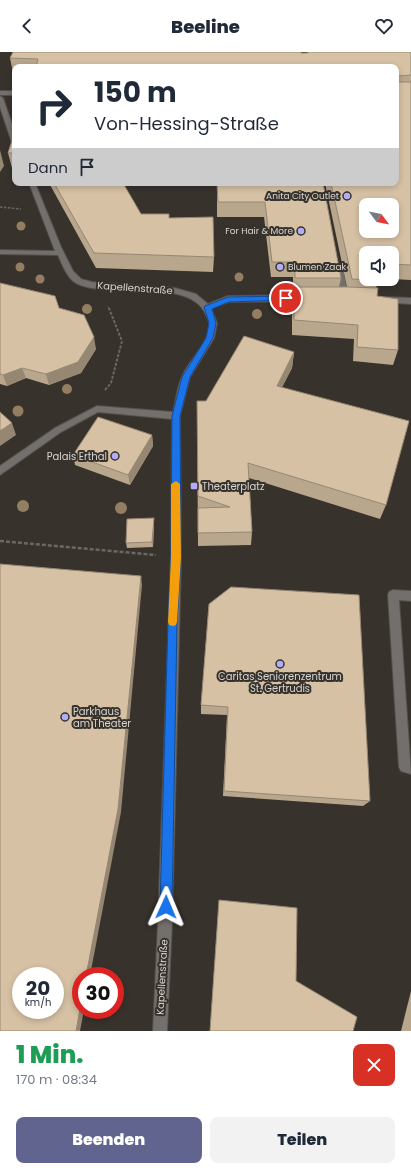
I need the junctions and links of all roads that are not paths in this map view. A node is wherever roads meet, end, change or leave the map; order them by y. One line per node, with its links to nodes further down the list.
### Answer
1 (0, 93): 2 (street)
2 (12, 94)
3 (0, 98): 4 (street)
4 (12, 135)
5 (33, 186): 7 (street, Kapellenstraße)
6 (0, 252): 7 (street)
7 (61, 253): 13 (street, Kapellenstraße)
8 (337, 259): 10 (street)
9 (313, 298): 13 (street)
10 (344, 298)
11 (376, 299): 12 (street)
12 (411, 301)
13 (208, 307): 14 (street, Kapellenstraße)
14 (176, 416): 15 (street); 18 (street, Kapellenstraße)
15 (0, 471)
16 (411, 596): 17 (street)
17 (411, 768)
18 (160, 1031)

